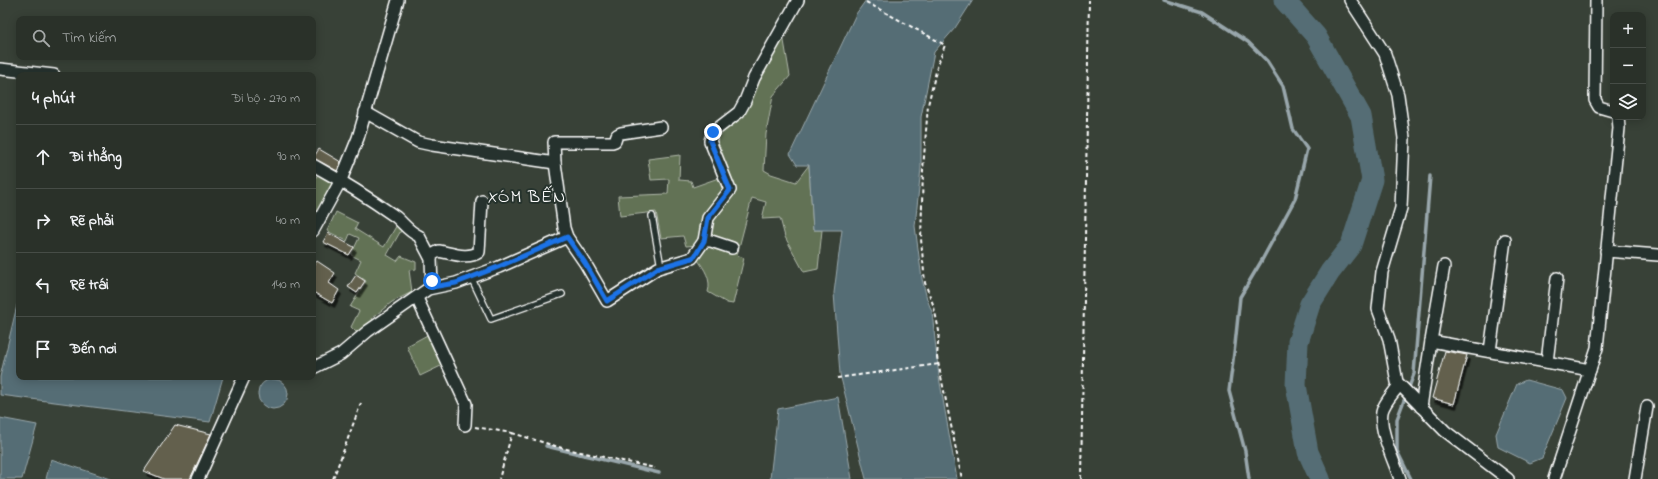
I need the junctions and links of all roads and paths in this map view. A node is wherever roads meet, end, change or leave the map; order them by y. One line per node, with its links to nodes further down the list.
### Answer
1 (398, 0): 10 (street)
2 (798, 0): 21 (street)
3 (1089, 0): 52 (path)
4 (1350, 0): 41 (street)
5 (1596, 0): 9 (street)
6 (866, 2): 36 (path)
7 (0, 70): 8 (street)
8 (22, 72)
9 (1608, 110)
10 (365, 112): 13 (street); 15 (street)
11 (1618, 120): 23 (street)
12 (661, 127): 13 (street)
13 (555, 163): 19 (street)
14 (316, 167): 15 (street)
15 (341, 180): 18 (street); 25 (street)
16 (482, 201): 25 (street)
17 (652, 216): 27 (lane)
18 (316, 226)
19 (567, 237): 27 (street); 28 (street)
20 (1505, 240): 34 (street)
21 (704, 241): 22 (street); 27 (street)
22 (732, 248)
23 (1606, 251): 24 (street); 38 (street)
24 (1658, 255)
25 (430, 256): 30 (street)
26 (1444, 266): 33 (street)
27 (661, 267)
28 (471, 276): 30 (street); 31 (lane)
29 (1557, 278): 35 (street)
30 (432, 287): 32 (street)
31 (562, 294)
32 (417, 298): 37 (street); 45 (street)
33 (1431, 341): 34 (street); 43 (street)
34 (1490, 351): 35 (street)
35 (1546, 362): 38 (street)
36 (939, 364): 39 (path); 51 (path)
37 (316, 366)
38 (1590, 370): 55 (street)
39 (837, 378)
40 (243, 380): 48 (street)
41 (1400, 386): 43 (street); 53 (street)
42 (360, 403): 49 (path)
43 (1421, 407): 54 (street)
44 (1647, 407): 56 (street)
45 (465, 425): 46 (path)
46 (512, 433): 47 (path); 50 (path)
47 (655, 468)
48 (198, 479)
49 (333, 479)
50 (499, 479)
51 (962, 479)
52 (1081, 479)
53 (1400, 479)
54 (1508, 479)
55 (1554, 479)
56 (1635, 479)

